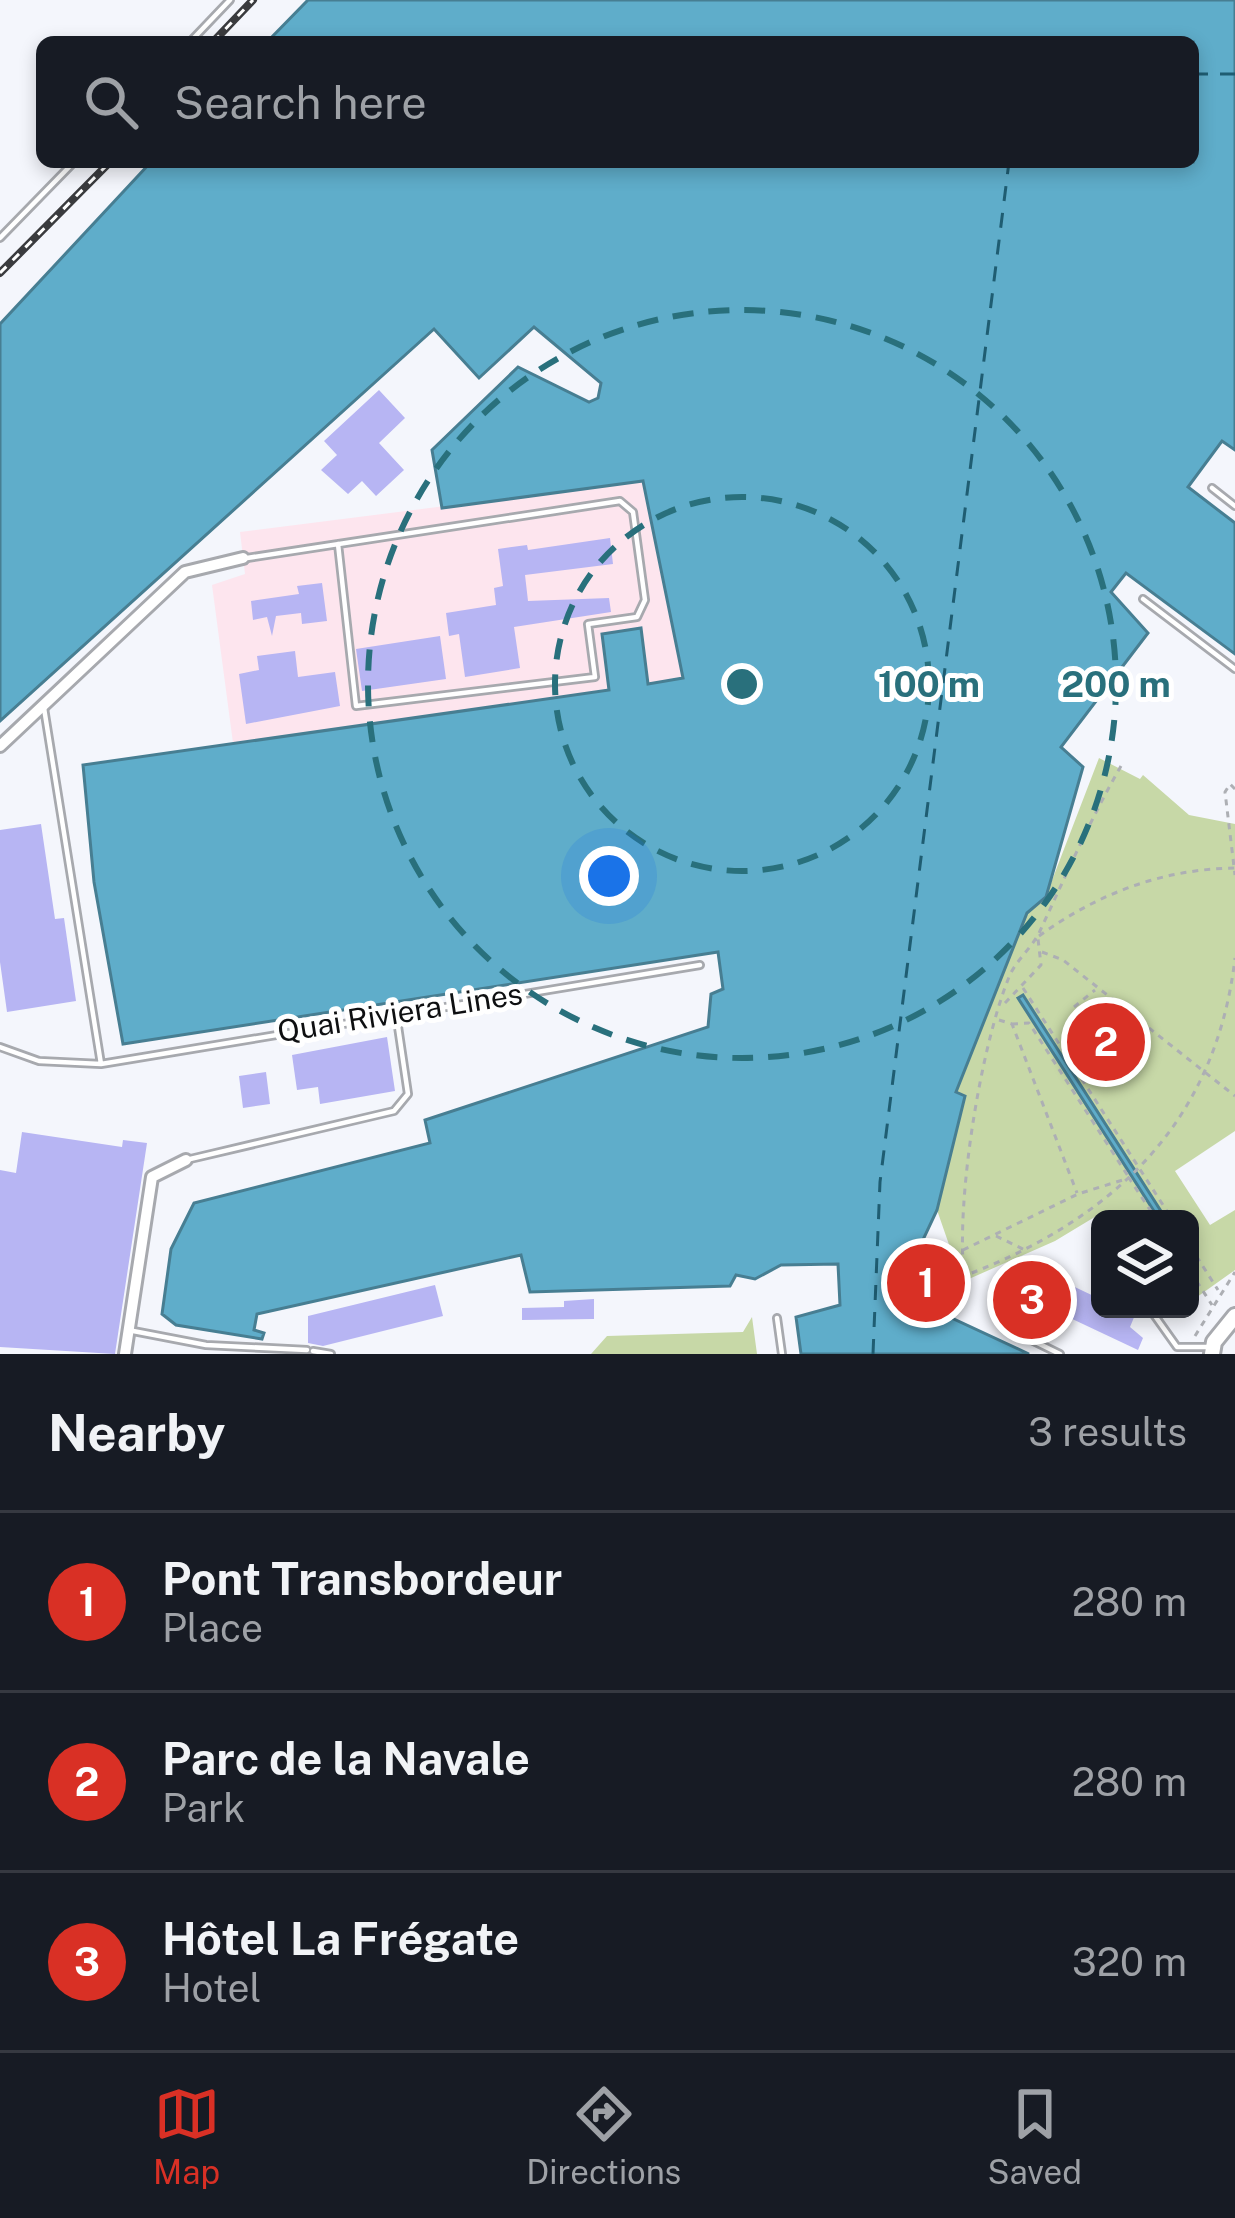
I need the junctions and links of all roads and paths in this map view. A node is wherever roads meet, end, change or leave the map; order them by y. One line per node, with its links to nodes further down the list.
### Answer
1 (230, 0): 2 (lane)
2 (196, 36)
3 (68, 168): 4 (lane)
4 (0, 238)
5 (1212, 488): 6 (lane)
6 (1235, 506)
7 (338, 544): 7 (lane); 8 (lane)
8 (243, 558): 11 (street)
9 (1143, 598): 10 (lane)
10 (1235, 668)
11 (43, 704): 12 (street); 32 (lane)
12 (0, 746)
13 (1120, 766): 16 (path)
14 (1232, 787): 15 (path)
15 (1235, 870): 16 (path)
16 (1037, 938): 17 (path); 23 (path)
17 (1042, 952): 20 (path); 21 (path)
18 (1235, 958): 25 (path)
19 (700, 965): 26 (lane, Quai Riviera Lines)
20 (1023, 988): 23 (path); 29 (path)
21 (1096, 988): 24 (path); 35 (path)
22 (1235, 1002): 25 (path)
23 (1002, 1005): 27 (path)
24 (1074, 1007)
25 (1229, 1009): 35 (path)
26 (396, 1013): 32 (lane, Quai Riviera Lines); 41 (lane)
27 (998, 1020): 28 (path); 48 (path)
28 (1012, 1024): 30 (path); 43 (path)
29 (1048, 1026): 30 (path); 33 (path)
30 (1036, 1034): 34 (path)
31 (0, 1048): 32 (lane, Quai Riviera Lines)
32 (101, 1064)
33 (1072, 1064): 34 (path); 37 (path)
34 (1061, 1071): 38 (path)
35 (1207, 1074): 36 (path); 42 (path)
36 (1235, 1096)
37 (1096, 1102): 38 (path); 39 (path)
38 (1085, 1110): 40 (path)
39 (1120, 1139): 40 (path); 42 (path)
40 (1109, 1147): 42 (path)
41 (186, 1160): 57 (street)
42 (1134, 1173): 43 (path); 44 (path); 45 (path); 47 (path)
43 (1078, 1194): 46 (path)
44 (1152, 1210)
45 (1162, 1210)
46 (994, 1236): 47 (path); 48 (path)
47 (1026, 1250): 48 (path)
48 (962, 1251)
49 (1199, 1263): 52 (path)
50 (1235, 1273): 52 (path)
51 (1199, 1285): 53 (path)
52 (1220, 1293): 53 (path)
53 (1212, 1306): 60 (path)
54 (1235, 1316): 59 (main road)
55 (777, 1318): 67 (lane)
56 (1156, 1318): 62 (lane)
57 (128, 1330): 61 (lane); 64 (street)
58 (1017, 1333): 68 (lane)
59 (1229, 1333): 63 (main road)
60 (1195, 1344): 62 (lane); 63 (lane)
61 (206, 1345): 65 (lane); 66 (lane)
62 (1177, 1348): 69 (lane)
63 (1212, 1351)
64 (125, 1354)
65 (205, 1354)
66 (331, 1354)
67 (782, 1354)
68 (1060, 1354)
69 (1171, 1354)

